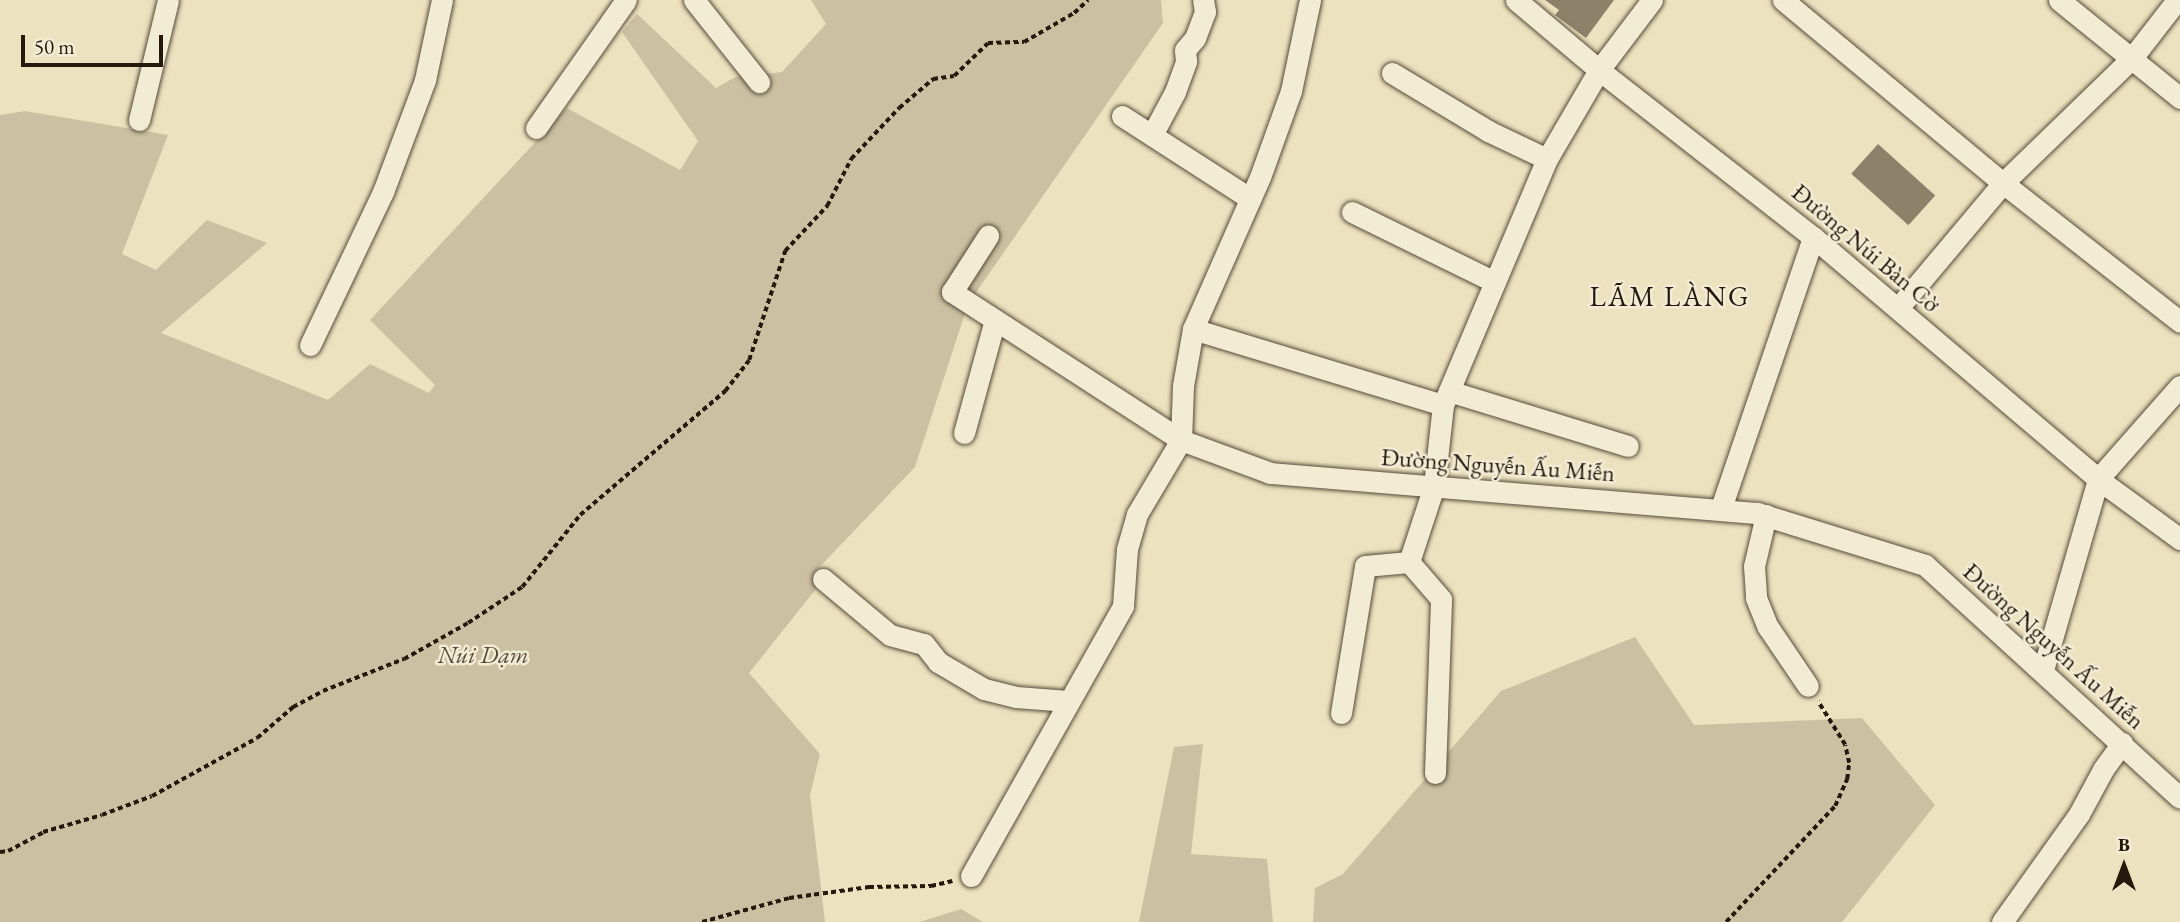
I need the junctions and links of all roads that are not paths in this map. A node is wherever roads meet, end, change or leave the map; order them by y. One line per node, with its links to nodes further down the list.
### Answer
1 (167, 0): 18 (street)
2 (442, 0): 32 (street)
3 (626, 0): 19 (street)
4 (694, 0): 15 (street)
5 (1203, 0): 20 (street)
6 (1310, 0): 23 (street)
7 (1516, 0): 13 (street, Đường Núi Bàn Cờ)
8 (1653, 0): 13 (street)
9 (1783, 0): 22 (street)
10 (2059, 0): 12 (street)
11 (2177, 0): 12 (street)
12 (2132, 58): 16 (street); 22 (street)
13 (1600, 70): 21 (street); 26 (street, Đường Núi Bàn Cờ)
14 (1392, 73): 21 (street)
15 (758, 82)
16 (2180, 98)
17 (1122, 116): 20 (street)
18 (139, 120)
19 (536, 128)
20 (1152, 135): 23 (street)
21 (1547, 159): 27 (street)
22 (2003, 183): 28 (street); 30 (street)
23 (1251, 199): 31 (street)
24 (1352, 212): 27 (street)
25 (988, 236): 29 (street, Đường Nguyễn Ấu Miễn)
26 (1813, 237): 28 (street, Đường Núi Bàn Cờ); 40 (street)
27 (1495, 282): 34 (street)
28 (1898, 308): 38 (street, Đường Núi Bàn Cờ)
29 (995, 320): 35 (street); 36 (street, Đường Nguyễn Ấu Miễn)
30 (2180, 322)
31 (1193, 329): 34 (street); 36 (street)
32 (310, 345)
33 (2180, 386): 38 (street)
34 (1446, 398): 37 (street); 39 (street)
35 (964, 433)
36 (1181, 440): 39 (street, Đường Nguyễn Ấu Miễn); 47 (street)
37 (1628, 446)
38 (2098, 479): 42 (street, Đường Núi Bàn Cờ); 45 (street)
39 (1434, 486): 40 (street, Đường Nguyễn Ấu Miễn); 43 (street)
40 (1721, 508): 41 (street, Đường Nguyễn Ấu Miễn)
41 (1766, 515): 45 (street, Đường Nguyễn Ấu Miễn); 46 (street)
42 (2180, 539)
43 (1409, 562): 48 (street); 50 (street)
44 (823, 579): 47 (street)
45 (2043, 670): 49 (street, Đường Nguyễn Ấu Miễn)
46 (1808, 687)
47 (1068, 701): 52 (street)
48 (1341, 713)
49 (2122, 743): 51 (street, Đường Nguyễn Ấu Miễn); 53 (street)
50 (1435, 773)
51 (2180, 798)
52 (971, 876)
53 (2002, 922)

